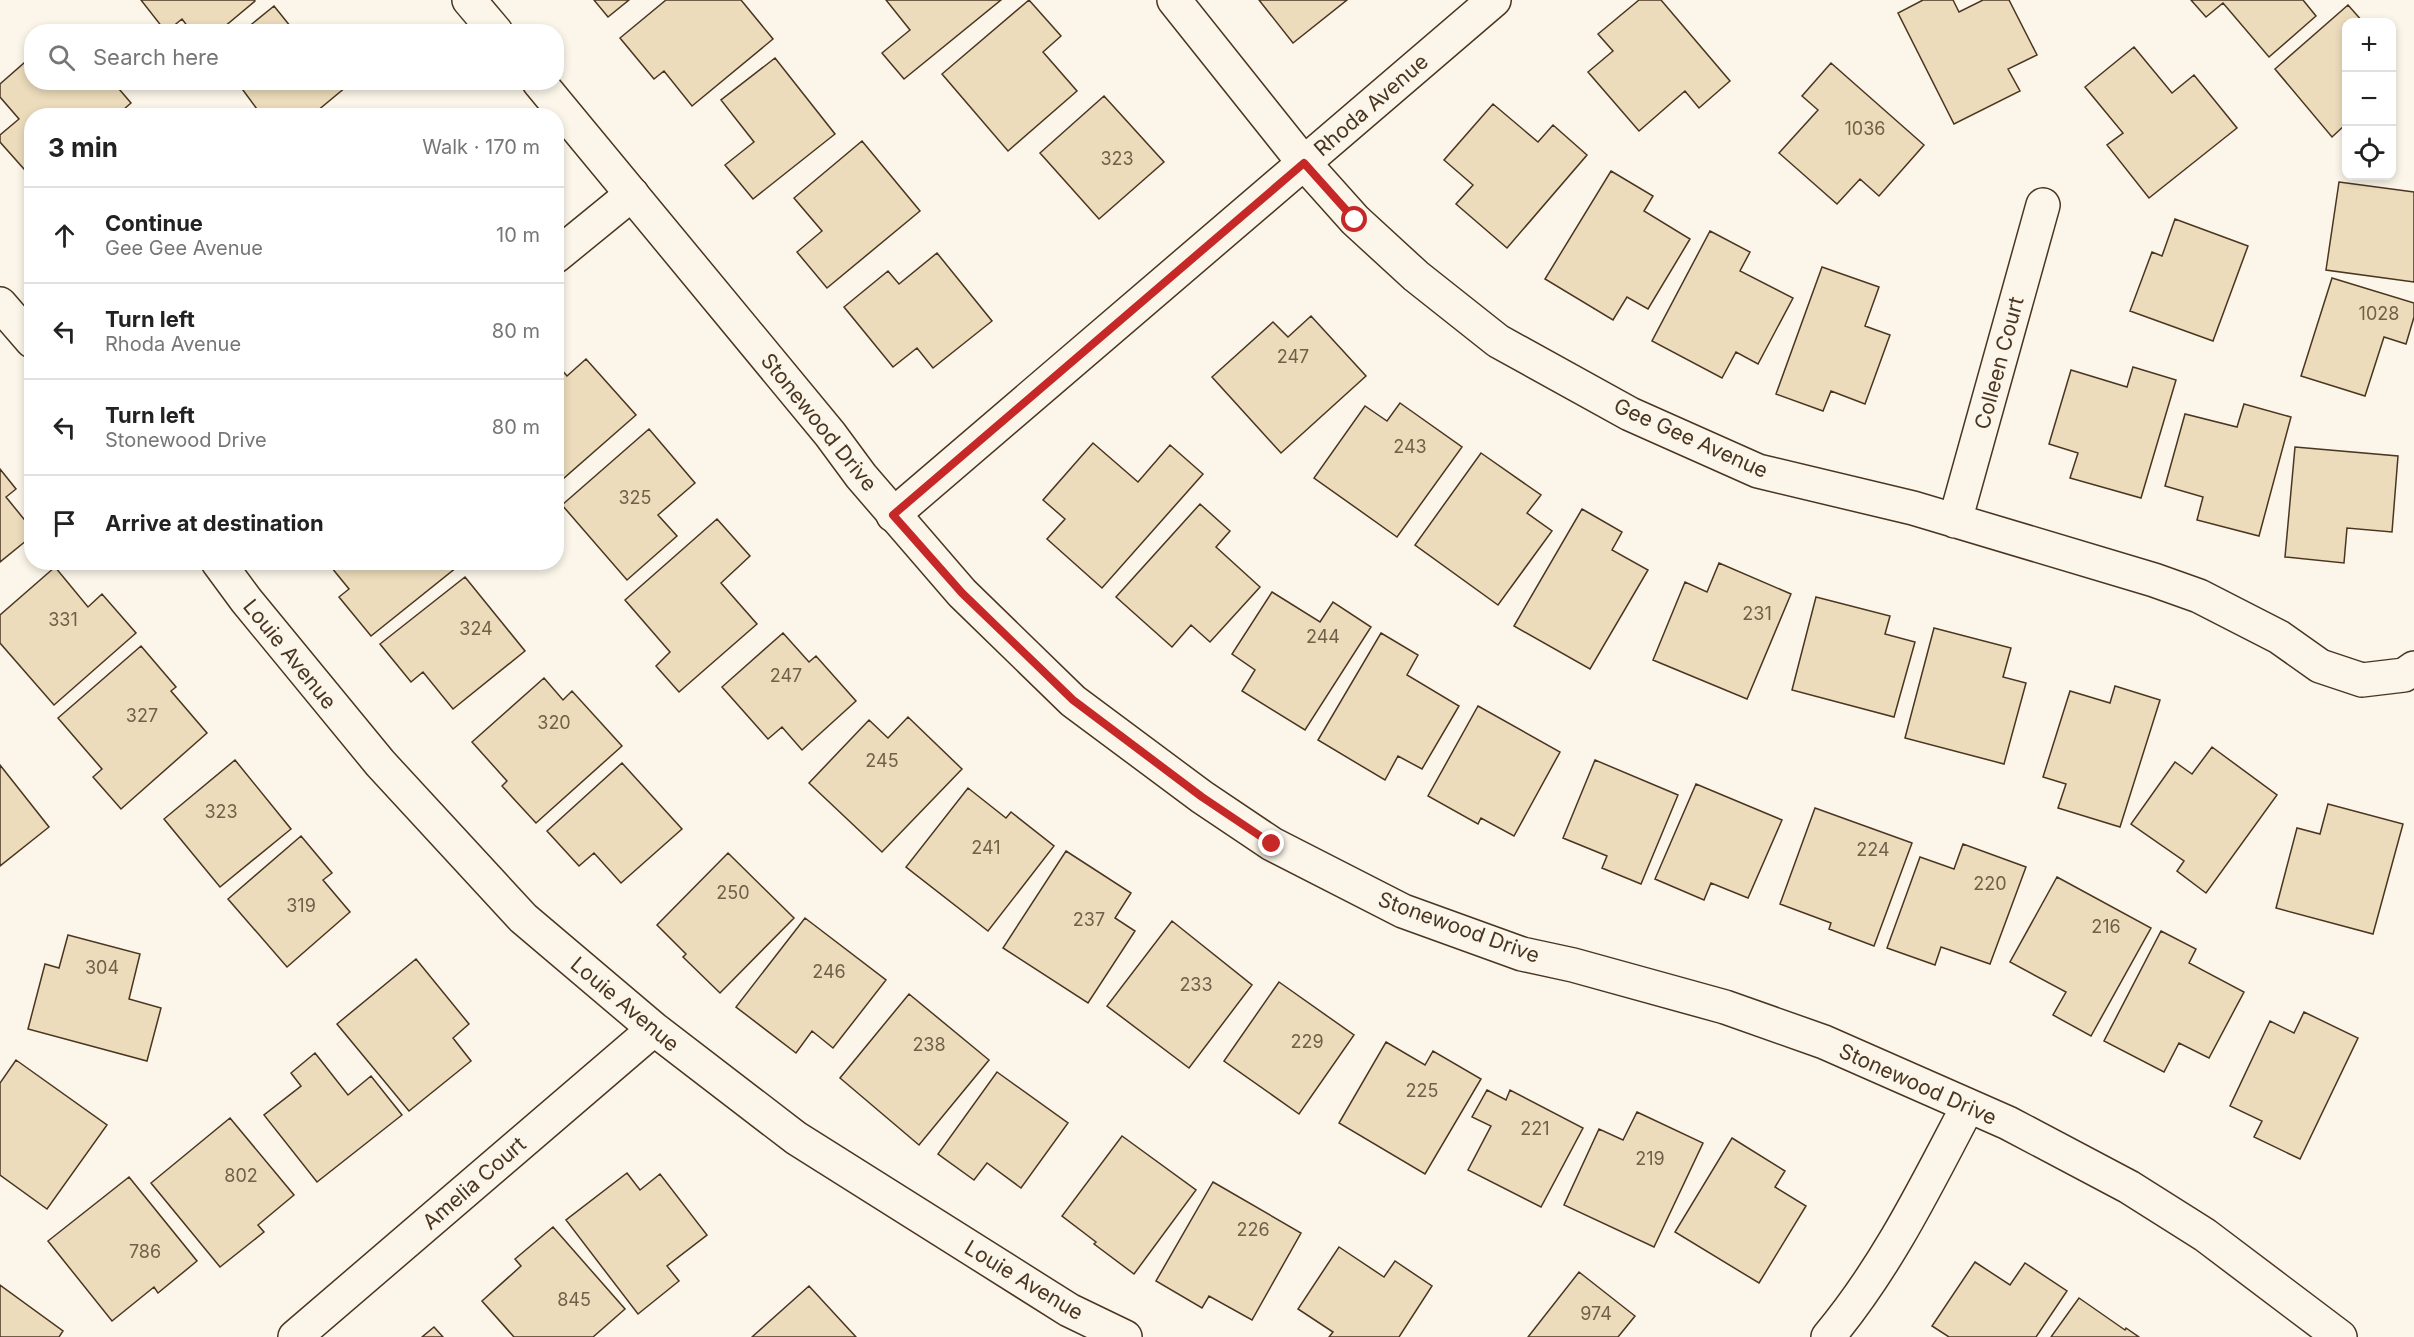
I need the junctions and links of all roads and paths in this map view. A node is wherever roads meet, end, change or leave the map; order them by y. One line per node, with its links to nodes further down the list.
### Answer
1 (469, 0): 4 (street)
2 (1174, 0): 8 (street, Gee Gee Avenue)
3 (1494, 0): 8 (street, Rhoda Avenue)
4 (489, 24)
5 (546, 90): 6 (street, Stonewood Drive)
6 (561, 108)
7 (564, 112): 9 (street, Stonewood Drive)
8 (1304, 163): 14 (street, Rhoda Avenue); 15 (street, Gee Gee Avenue)
9 (632, 194): 11 (street); 14 (street, Stonewood Drive)
10 (2043, 205): 15 (street, Colleen Court)
11 (564, 249)
12 (0, 304): 13 (street)
13 (24, 332)
14 (893, 515): 19 (street, Stonewood Drive)
15 (1955, 521): 17 (street, Gee Gee Avenue)
16 (224, 570): 18 (street, Louie Avenue)
17 (2409, 671)
18 (654, 1029): 20 (street, Louie Avenue); 21 (street, Amelia Court)
19 (1968, 1106): 23 (street); 24 (street, Stonewood Drive)
20 (1084, 1329): 22 (street, Louie Avenue)
21 (295, 1337)
22 (1125, 1337)
23 (1828, 1337)
24 (2340, 1337)

